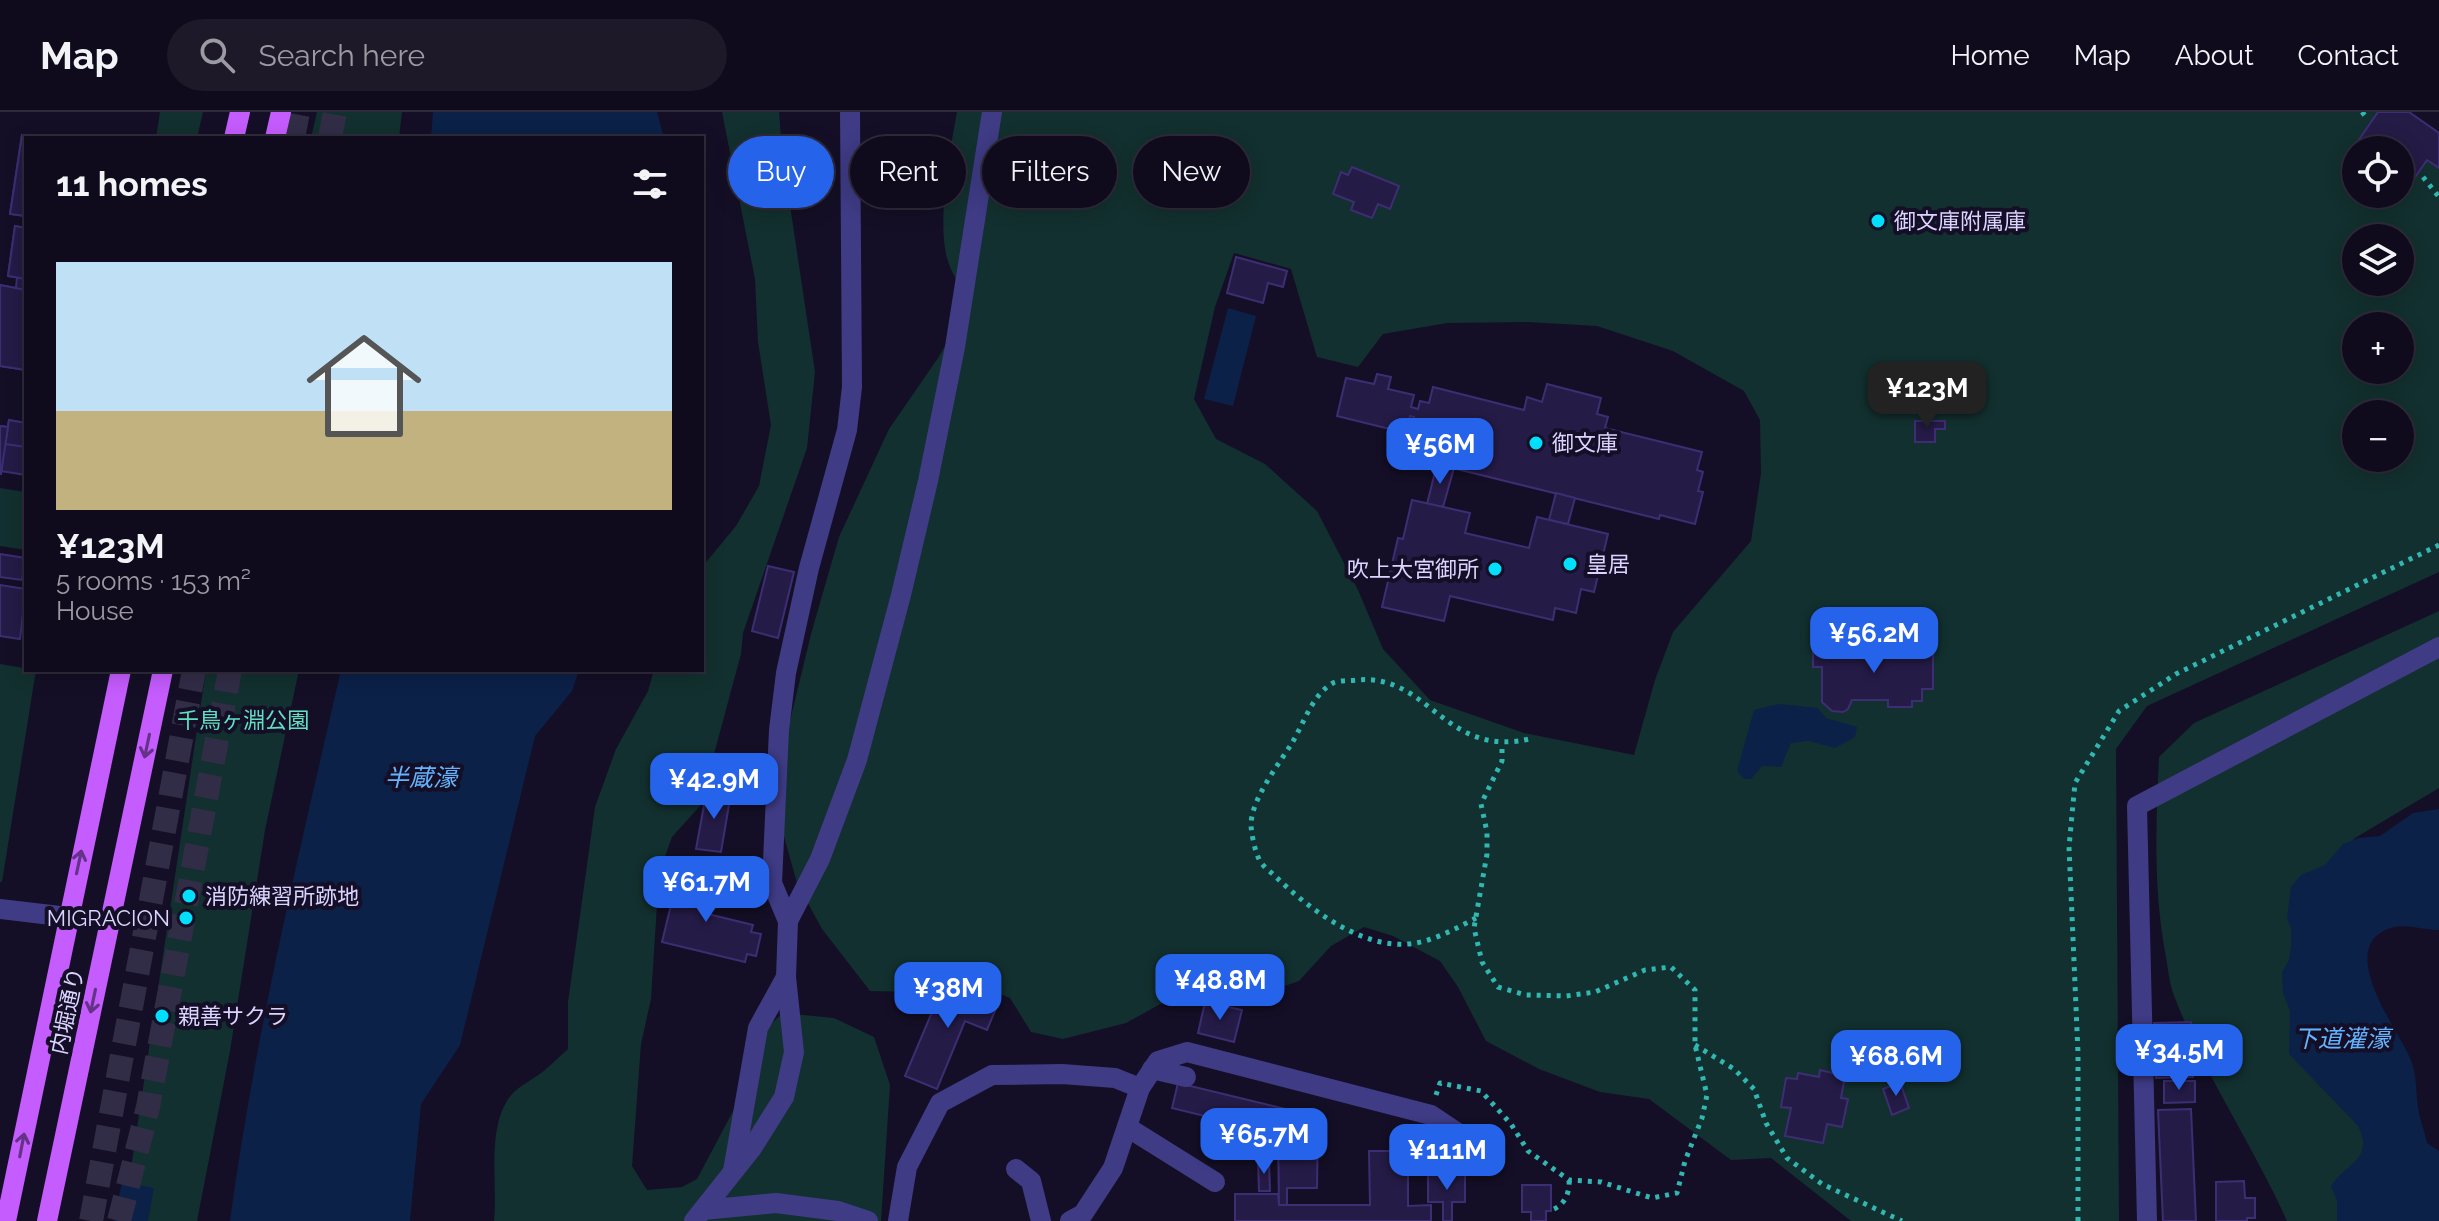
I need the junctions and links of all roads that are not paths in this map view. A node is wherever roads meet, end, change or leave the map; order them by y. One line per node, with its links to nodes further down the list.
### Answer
1 (240, 112): 5 (main road)
2 (281, 112): 6 (main road)
3 (850, 112): 12 (street)
4 (992, 112): 12 (street)
5 (234, 136)
6 (275, 136)
7 (2439, 647): 29 (street)
8 (121, 672): 11 (main road, 内堀通り, one-way to 8)
9 (163, 672): 25 (main road, 内堀通り, one-way to 25)
10 (0, 909): 11 (street)
11 (68, 917): 23 (main road, 内堀通り, one-way to 11)
12 (788, 921): 13 (street)
13 (786, 977): 20 (street); 20 (street)
14 (1152, 1069): 15 (street); 16 (street); 18 (street)
15 (1186, 1077)
16 (1140, 1088): 17 (street); 27 (street)
17 (1127, 1127): 21 (street); 24 (street)
18 (1479, 1147)
19 (1016, 1169): 28 (street)
20 (732, 1173): 22 (street)
21 (1215, 1182)
22 (698, 1215): 26 (street)
23 (4, 1219)
24 (1081, 1219)
25 (47, 1221)
26 (868, 1221)
27 (898, 1221)
28 (1041, 1221)
29 (2147, 1221)

